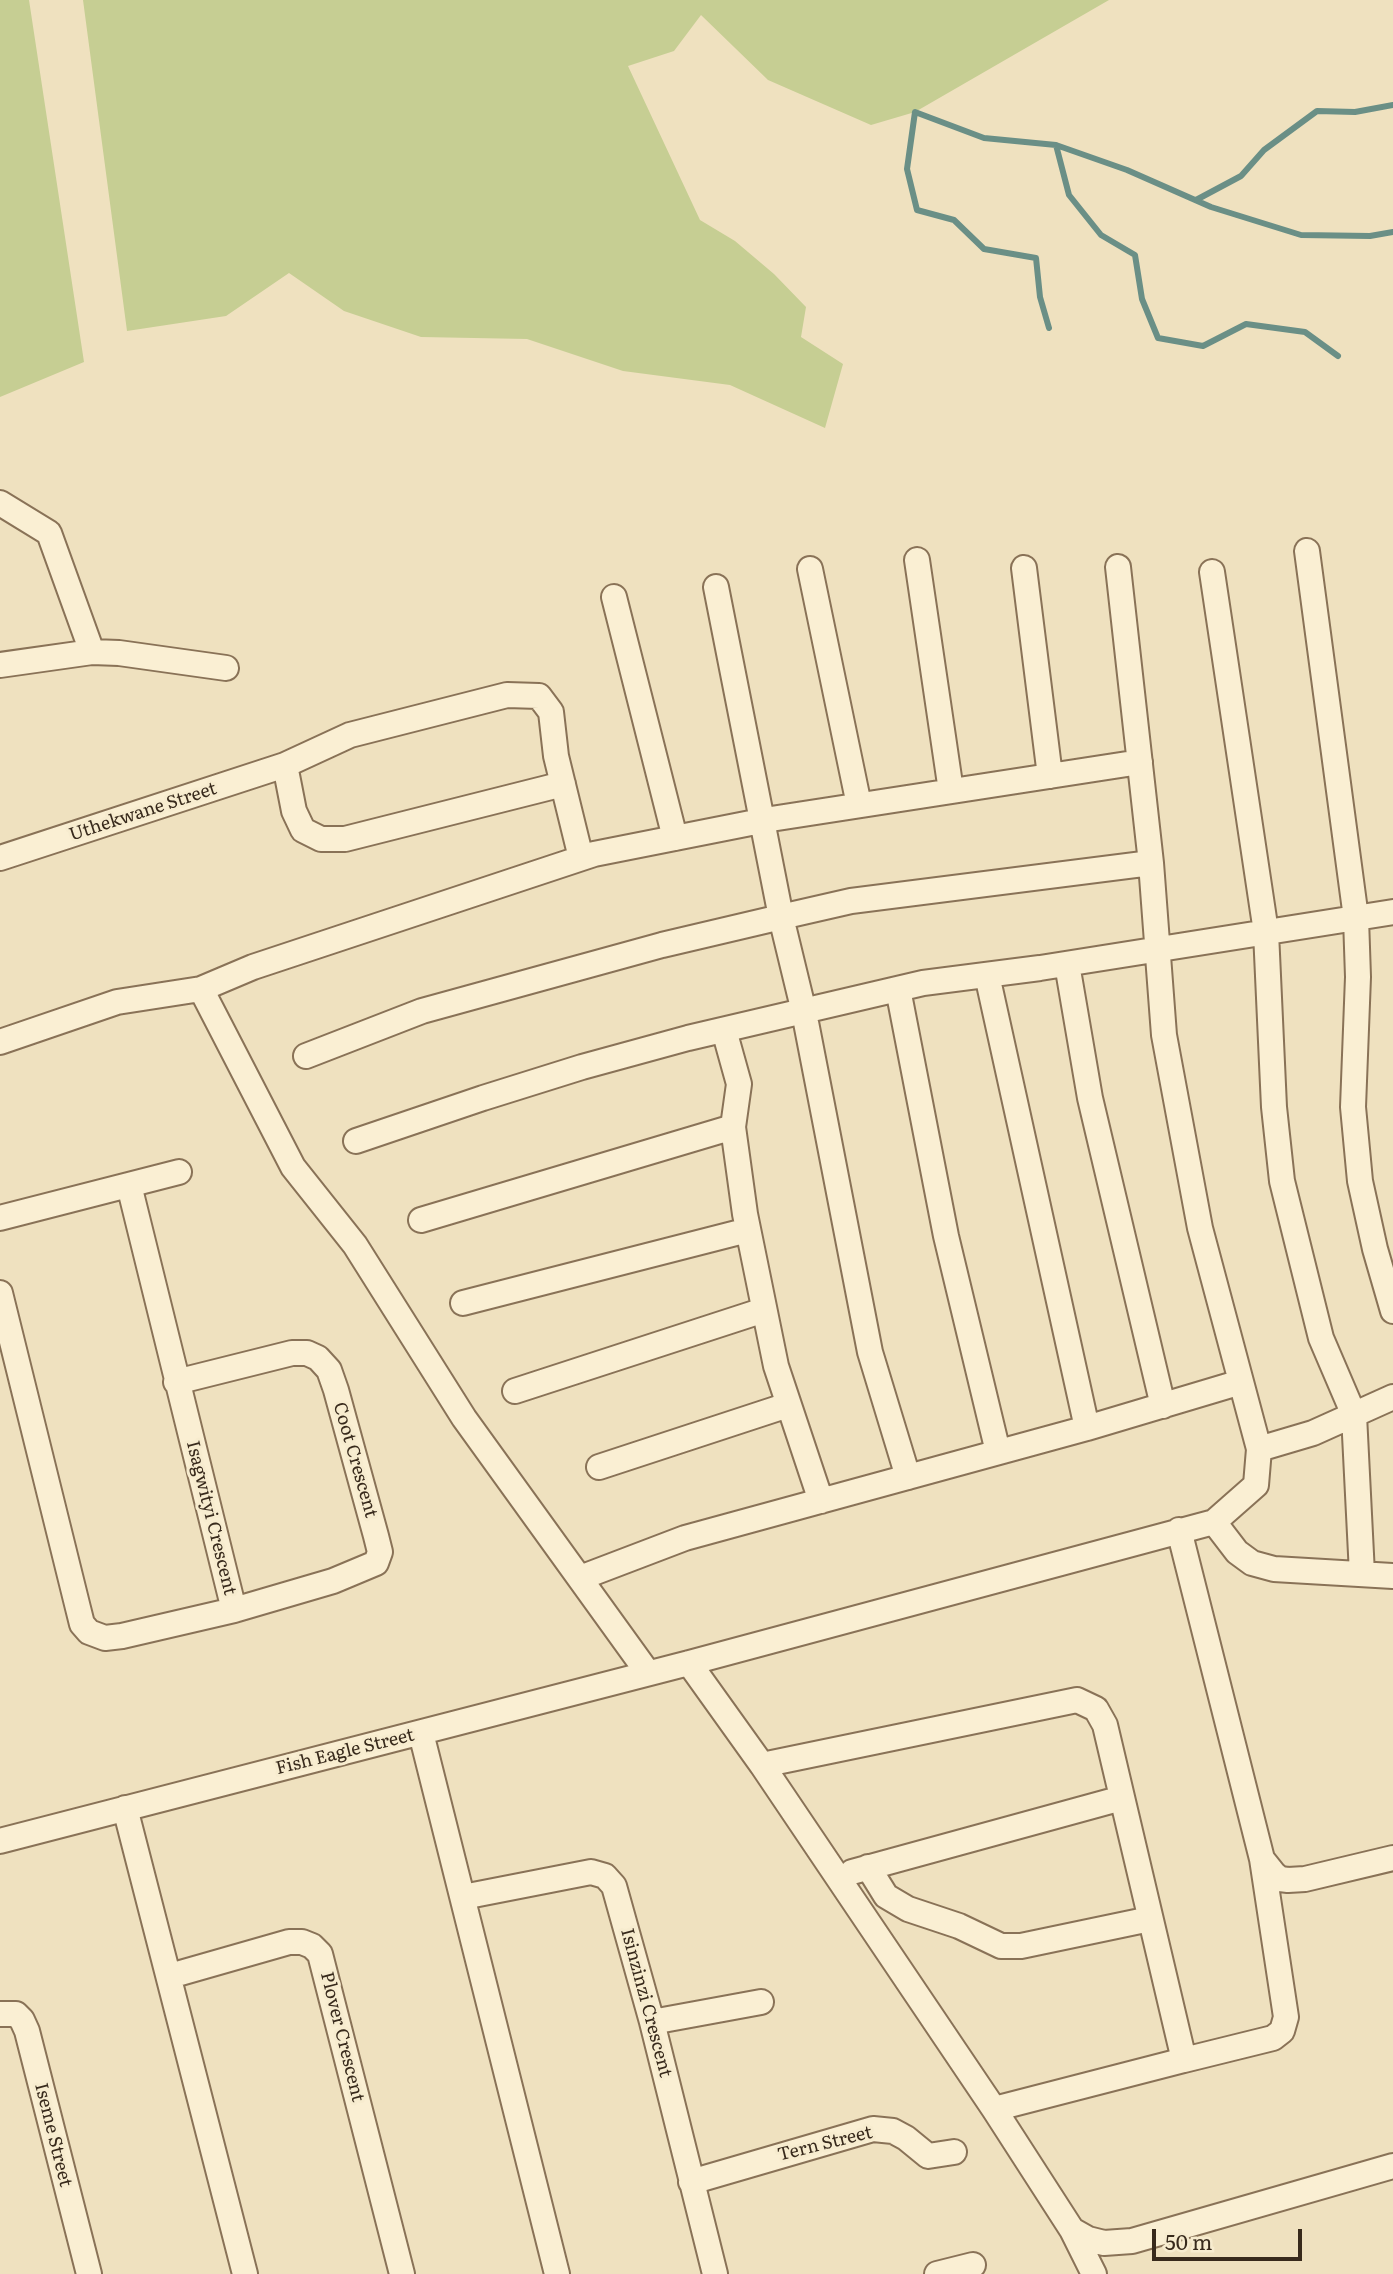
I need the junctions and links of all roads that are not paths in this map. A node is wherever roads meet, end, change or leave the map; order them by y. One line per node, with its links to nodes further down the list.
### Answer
1 (0, 503): 10 (street)
2 (1307, 551): 26 (street)
3 (917, 560): 17 (street)
4 (1118, 567): 13 (street)
5 (1024, 568): 15 (street)
6 (810, 569): 18 (street)
7 (1212, 572): 27 (street)
8 (716, 587): 19 (street)
9 (614, 597): 20 (street)
10 (92, 652): 11 (street); 12 (street)
11 (0, 664)
12 (226, 667)
13 (1140, 762): 15 (street); 23 (street)
14 (285, 765): 16 (street); 16 (street, Uthekwane Street); 21 (street, Uthekwane Street)
15 (1050, 776): 17 (street)
16 (563, 784): 22 (street)
17 (951, 791): 18 (street)
18 (859, 805): 19 (street)
19 (761, 821): 20 (street); 25 (street)
20 (675, 838): 22 (street)
21 (0, 858)
22 (580, 858): 31 (street)
23 (1152, 863): 25 (street); 28 (street)
24 (1393, 912): 26 (street)
25 (781, 917): 33 (street); 36 (street)
26 (1356, 918): 27 (street); 47 (street)
27 (1266, 932): 28 (street); 54 (street)
28 (1159, 948): 29 (street); 49 (street)
29 (1067, 964): 30 (street); 53 (street)
30 (987, 975): 32 (street); 55 (street)
31 (201, 989): 35 (street); 65 (street)
32 (898, 989): 33 (street); 57 (street)
33 (804, 1012): 34 (street); 59 (street)
34 (724, 1030): 37 (street); 38 (street)
35 (0, 1042)
36 (306, 1056)
37 (733, 1127): 42 (street); 43 (street)
38 (356, 1141)
39 (179, 1172): 40 (street)
40 (129, 1185): 41 (street); 48 (street, Isagwityi Crescent)
41 (0, 1217)
42 (421, 1220)
43 (748, 1230): 45 (street); 46 (street)
44 (0, 1293): 66 (street, Isagwityi Crescent)
45 (463, 1303)
46 (764, 1310): 50 (street); 52 (street)
47 (1393, 1311)
48 (176, 1382): 66 (street, Isagwityi Crescent); 66 (street, Coot Crescent)
49 (1241, 1382): 53 (street); 56 (street)
50 (515, 1391)
51 (1393, 1397): 54 (street)
52 (788, 1405): 58 (street); 60 (street)
53 (1163, 1406): 55 (street)
54 (1354, 1415): 56 (street); 63 (street)
55 (1087, 1428): 57 (street)
56 (1259, 1448): 61 (street)
57 (998, 1452): 59 (street)
58 (599, 1466)
59 (908, 1477): 60 (street)
60 (821, 1501): 65 (street)
61 (1214, 1522): 62 (street, Fish Eagle Street); 63 (street)
62 (1179, 1530): 67 (street, Fish Eagle Street); 75 (street)
63 (1362, 1574): 64 (street)
64 (1393, 1576)
65 (580, 1578): 68 (street)
66 (234, 1610)
67 (689, 1662): 68 (street, Fish Eagle Street); 70 (street)
68 (648, 1673): 69 (street, Fish Eagle Street)
69 (421, 1732): 72 (street, Fish Eagle Street); 78 (street)
70 (762, 1765): 71 (street); 77 (street)
71 (1122, 1798): 76 (street); 79 (street)
72 (125, 1808): 73 (street, Fish Eagle Street); 80 (street)
73 (0, 1840)
74 (1393, 1858): 75 (street)
75 (1262, 1860): 84 (street)
76 (868, 1867): 77 (street); 79 (street)
77 (836, 1876): 85 (street)
78 (463, 1898): 83 (street, Isinzinzi Crescent); 94 (street)
79 (1150, 1919): 84 (street)
80 (170, 1976): 92 (street); 93 (street, Plover Crescent)
81 (761, 2003): 83 (street)
82 (0, 2014): 91 (street, Iseme Street)
83 (652, 2022): 88 (street, Isinzinzi Crescent)
84 (1184, 2060): 85 (street)
85 (993, 2109): 89 (street)
86 (954, 2152): 88 (street, Tern Street)
87 (1393, 2166): 89 (street)
88 (691, 2182): 95 (street, Isinzinzi Crescent)
89 (1072, 2230): 97 (street)
90 (973, 2265): 96 (street)
91 (89, 2274)
92 (245, 2274)
93 (402, 2274)
94 (557, 2274)
95 (715, 2274)
96 (937, 2274)
97 (1094, 2274)

